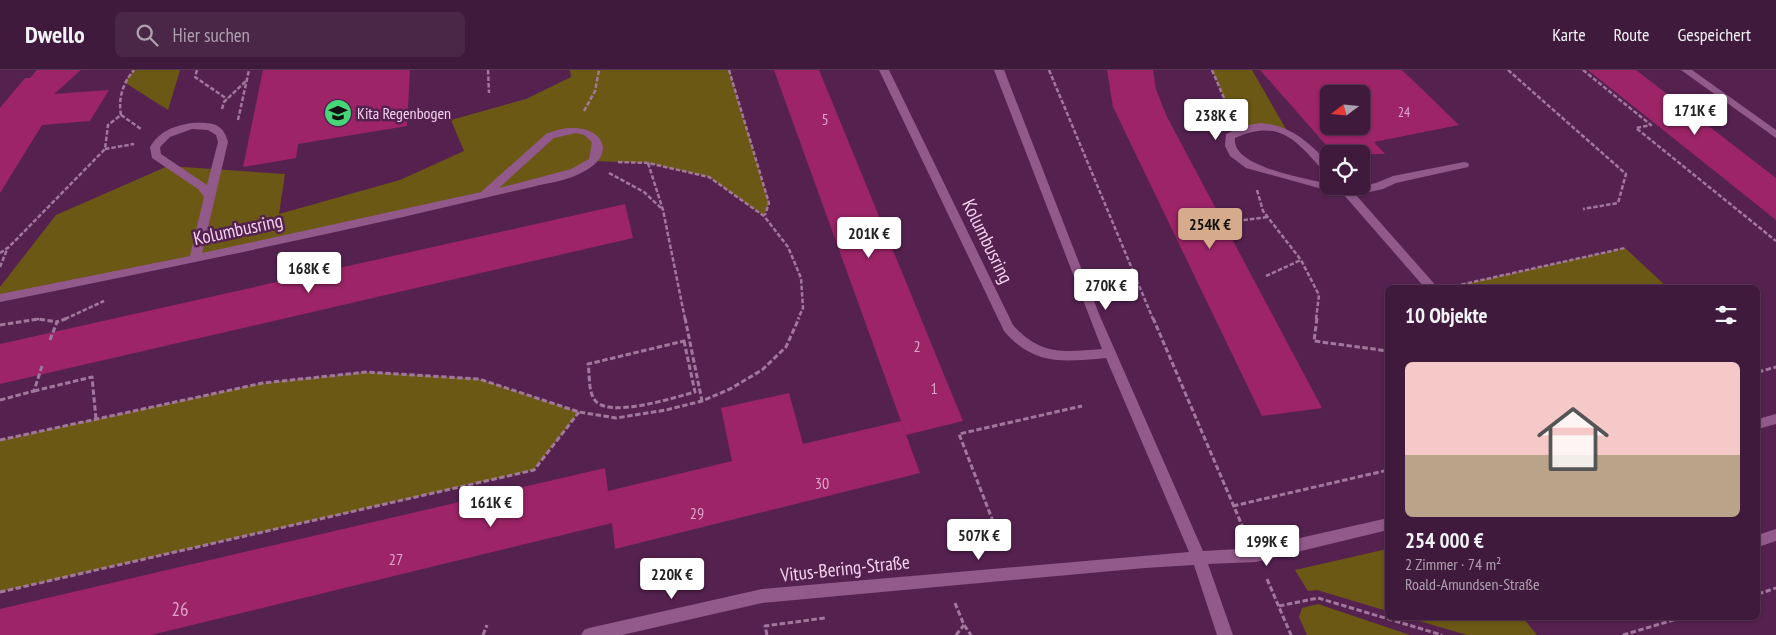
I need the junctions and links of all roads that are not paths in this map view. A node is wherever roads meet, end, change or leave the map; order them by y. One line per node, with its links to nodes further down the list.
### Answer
1 (884, 70): 15 (street, Kolumbusring)
2 (999, 70): 15 (street)
3 (1686, 70): 4 (street)
4 (1776, 135)
5 (1320, 161): 7 (street)
6 (1464, 165): 8 (street)
7 (1320, 184)
8 (1370, 187)
9 (484, 195): 9 (street, Kolumbusring); 12 (street, Kolumbusring)
10 (1349, 195): 13 (street)
11 (210, 197): 11 (street); 12 (street)
12 (195, 259): 14 (street, Kolumbusring)
13 (1429, 285)
14 (0, 298)
15 (1110, 353): 21 (street)
16 (1776, 419): 17 (street)
17 (1760, 423)
18 (1385, 525): 21 (street, Vitus-Bering-Straße)
19 (1776, 535): 20 (street)
20 (1760, 540)
21 (1199, 558): 22 (street, Vitus-Bering-Straße); 23 (street)
22 (589, 635)
23 (1225, 635)

